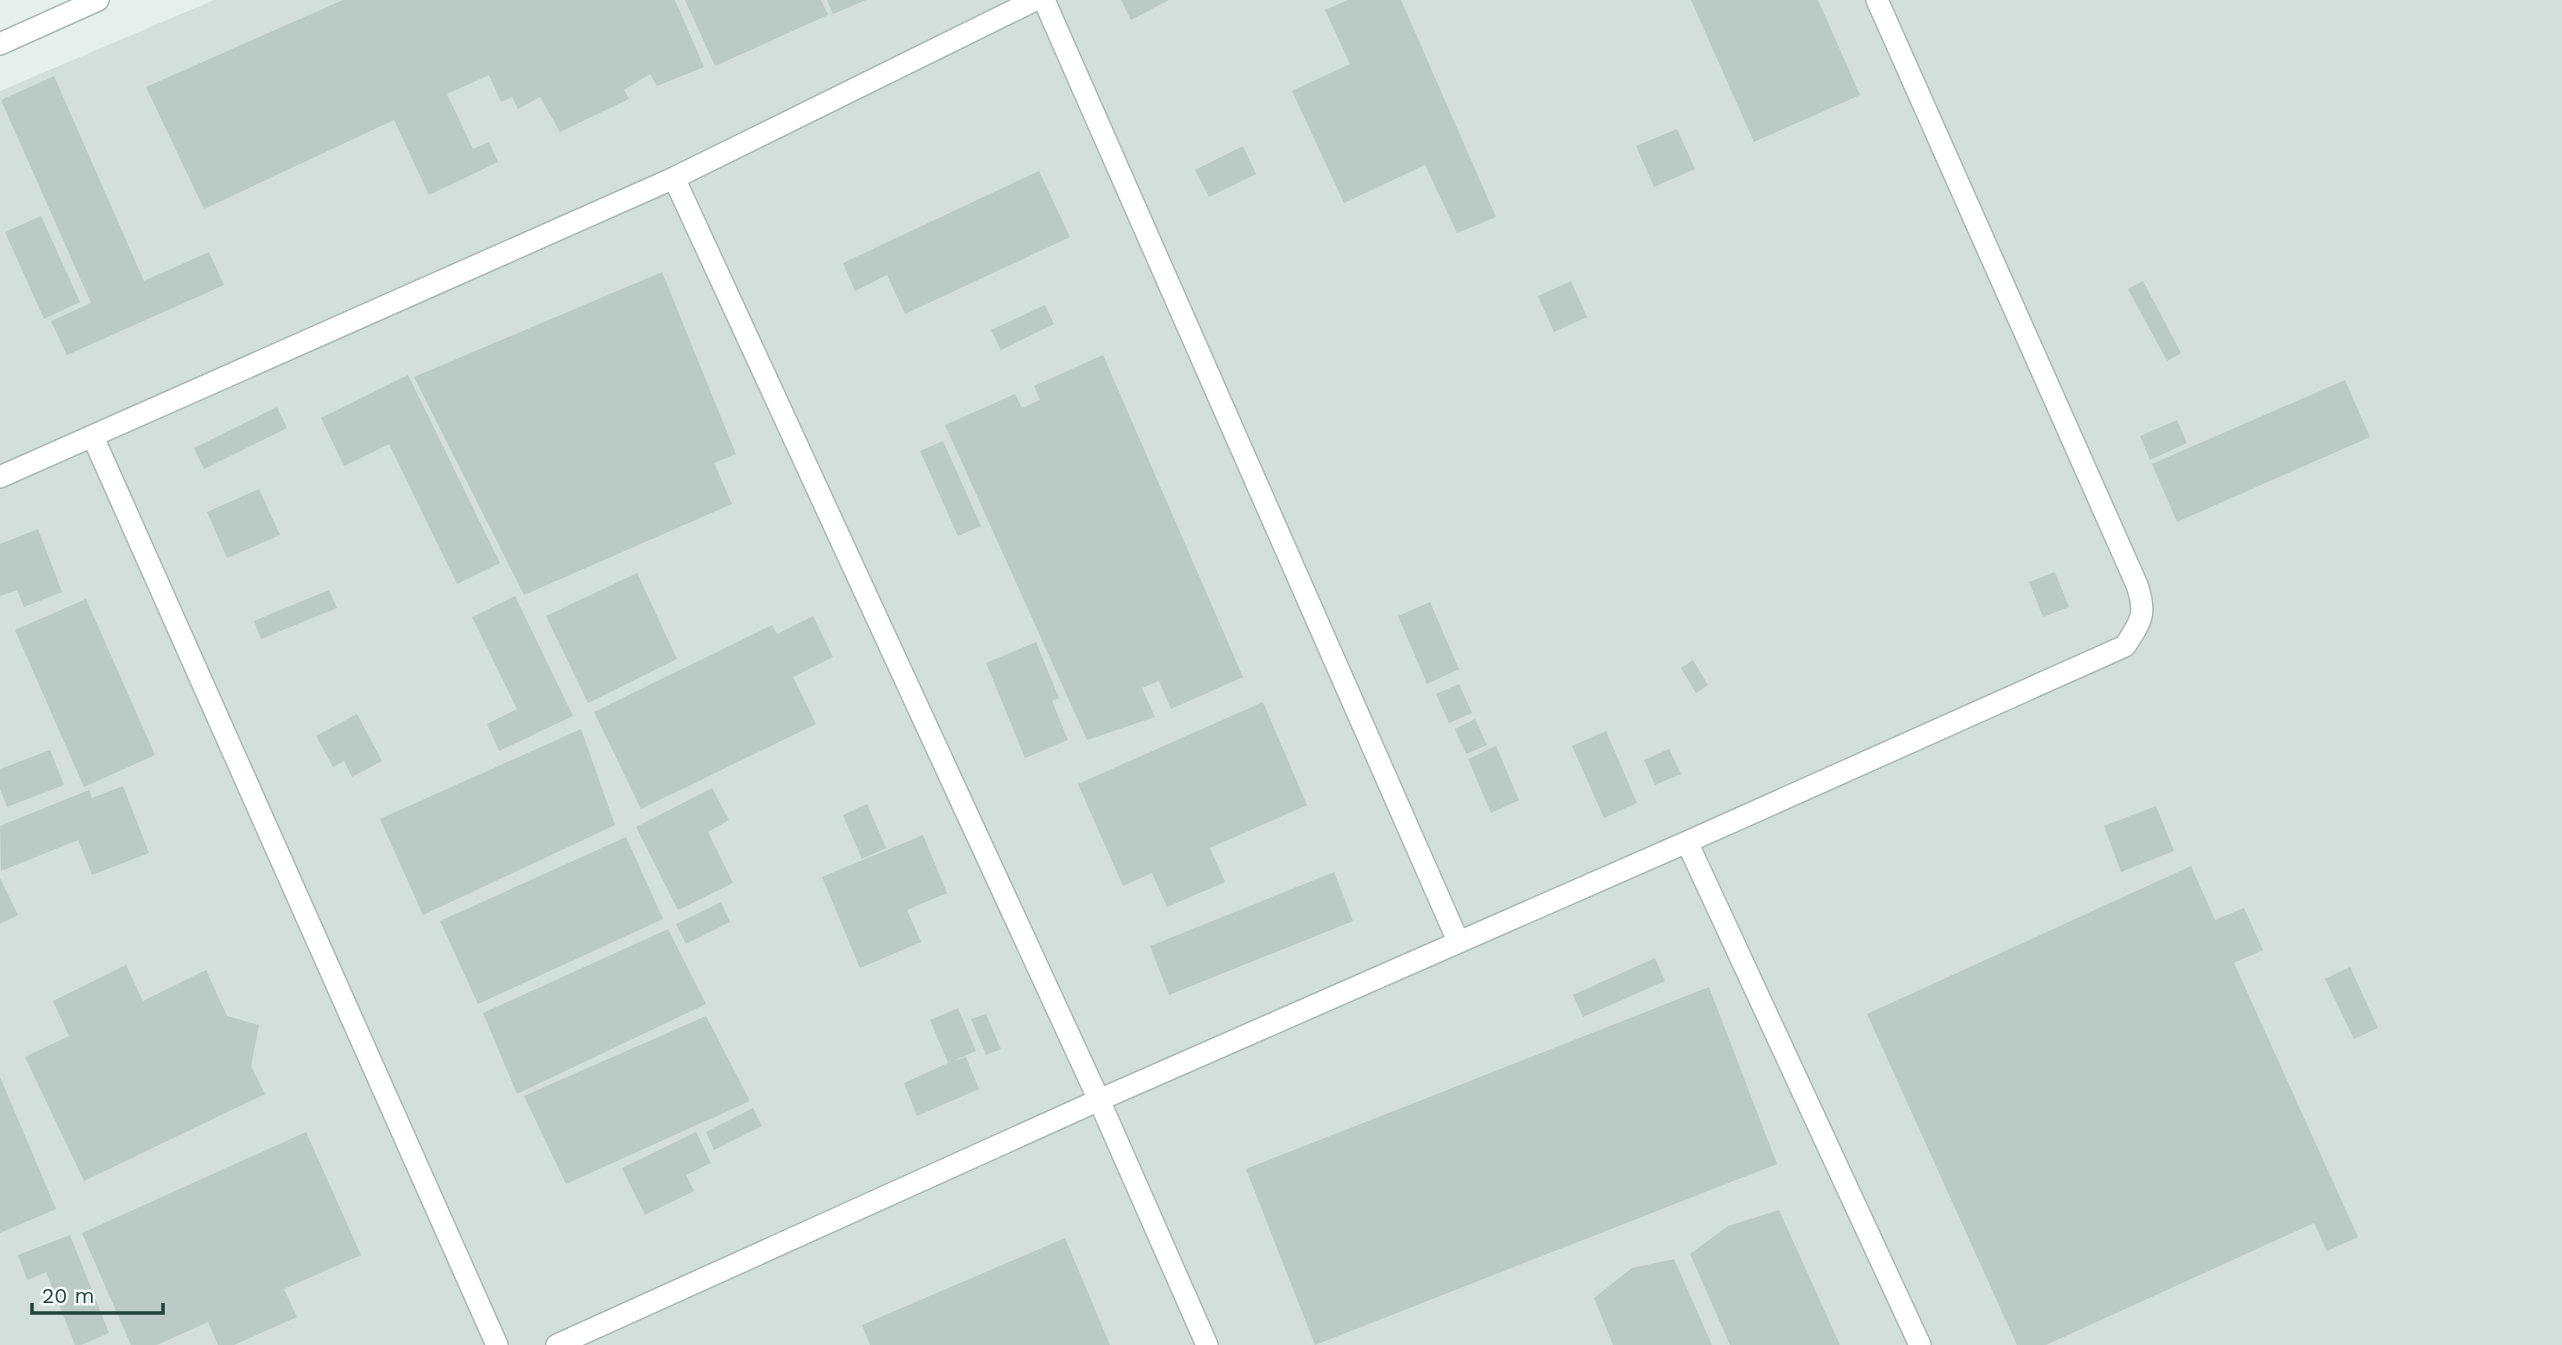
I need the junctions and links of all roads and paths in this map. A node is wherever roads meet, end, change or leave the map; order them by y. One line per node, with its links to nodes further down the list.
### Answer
1 (98, 0): 5 (street)
2 (1035, 0): 8 (street)
3 (1044, 0): 12 (street)
4 (1877, 0): 11 (street)
5 (32, 29): 6 (street); 7 (street)
6 (0, 32)
7 (0, 44)
8 (674, 178): 9 (street); 13 (street)
9 (93, 437): 10 (street); 14 (street)
10 (0, 477)
11 (1687, 842): 12 (street); 17 (street)
12 (1458, 941): 13 (street)
13 (1099, 1100): 15 (street); 16 (street)
14 (497, 1345)
15 (557, 1345)
16 (1208, 1345)
17 (1920, 1345)

